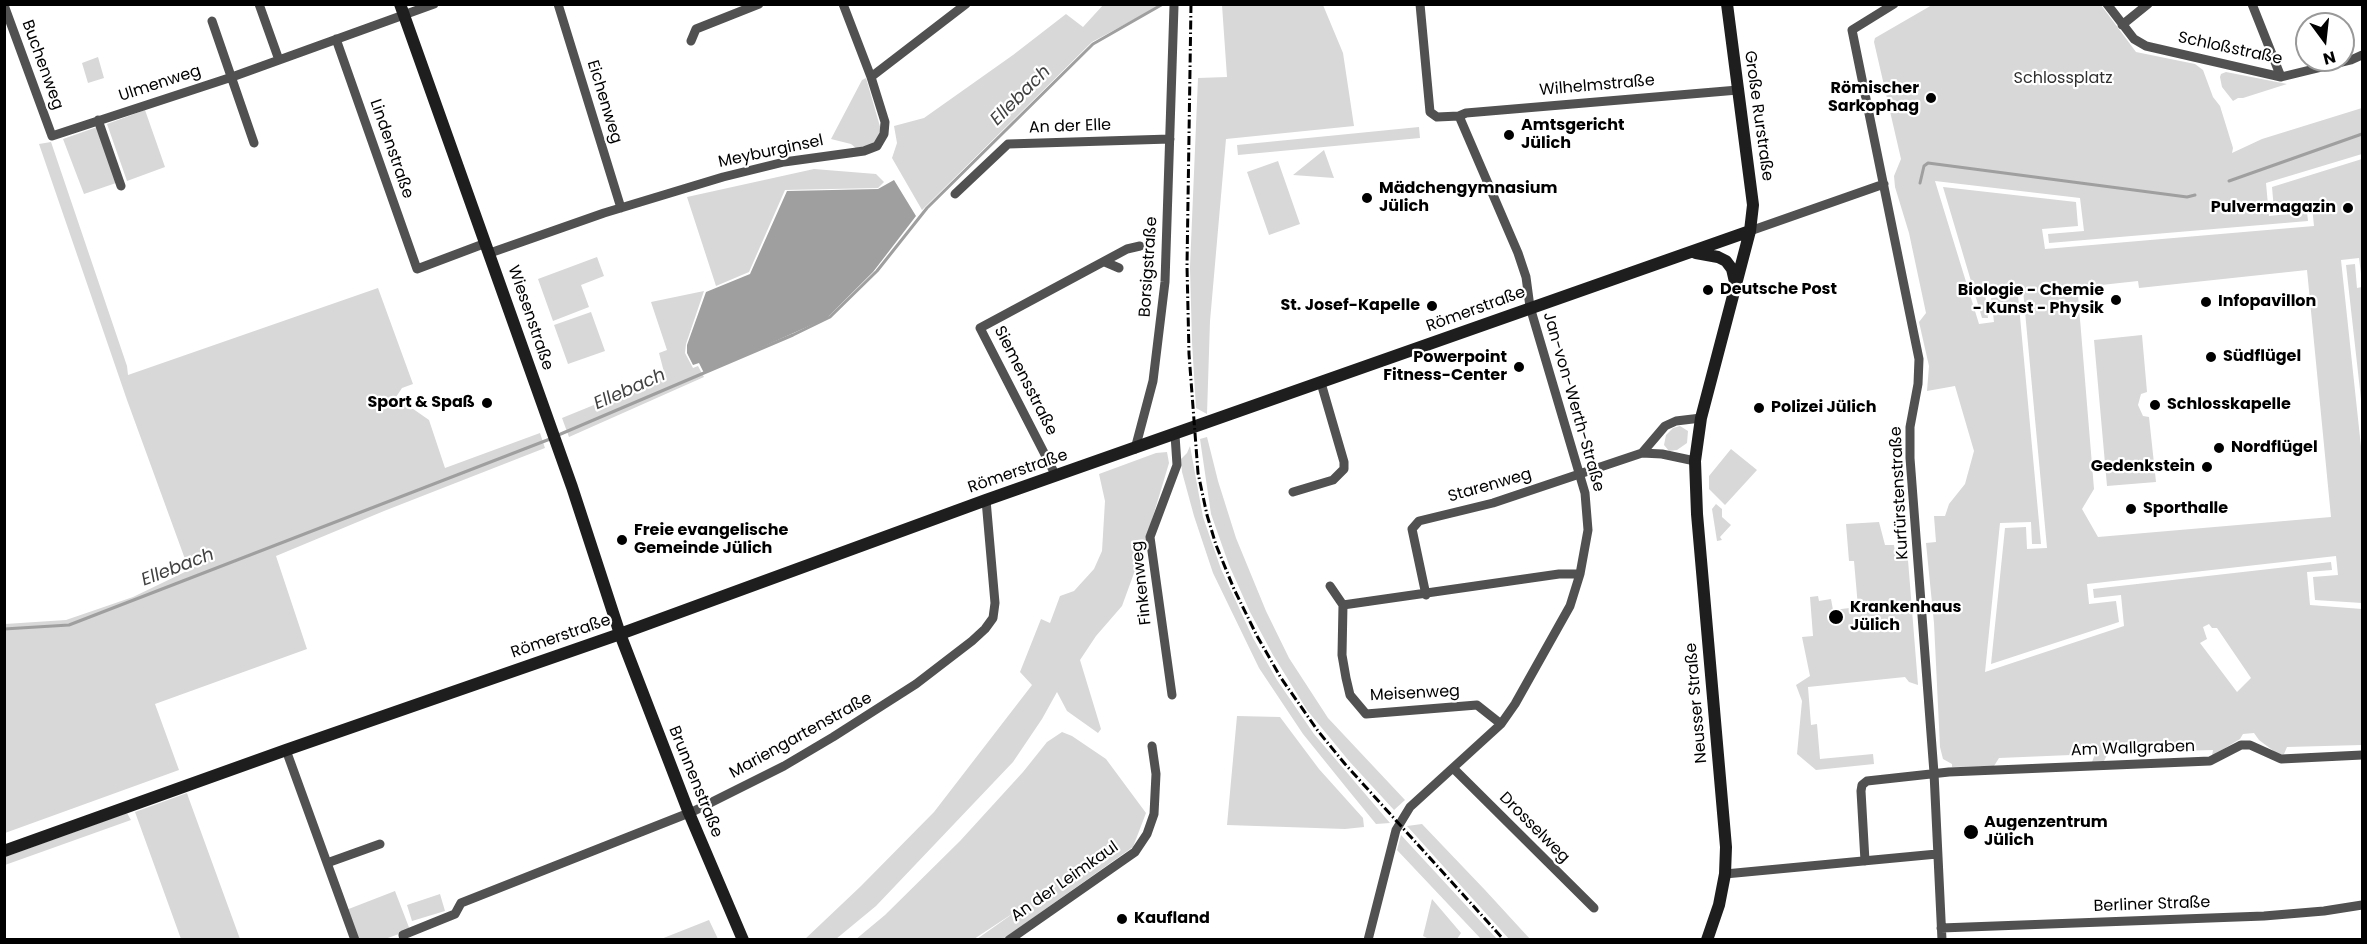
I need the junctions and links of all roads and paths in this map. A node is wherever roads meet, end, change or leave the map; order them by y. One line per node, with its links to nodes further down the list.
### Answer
1 (259, 4): 21 (street)
2 (434, 4): 15 (street, Ulmenweg)
3 (558, 4): 36 (street, Eichenweg)
4 (759, 4): 19 (street)
5 (843, 4): 24 (street)
6 (966, 4): 24 (street)
7 (1420, 4): 28 (street, Wilhelmstraße)
8 (1727, 4): 27 (main road, Große Rurstraße)
9 (1894, 4): 33 (street, Kurfürstenstraße)
10 (2107, 4): 17 (street, Schloßstraße)
11 (2148, 4): 17 (street)
12 (2252, 4): 25 (street)
13 (4, 5): 30 (street, Buchenweg)
14 (1174, 6): 26 (street, Borsigstraße)
15 (402, 10): 18 (street, Ulmenweg); 39 (main road, Wiesenstraße)
16 (212, 21): 23 (street)
17 (2122, 26): 25 (street, Schloßstraße)
18 (336, 39): 21 (street, Ulmenweg); 43 (street, Lindenstraße)
19 (691, 41)
20 (2362, 55): 25 (street, Schloßstraße)
21 (279, 60): 23 (street, Ulmenweg)
22 (1163, 75): 26 (street)
23 (232, 77): 29 (street, Ulmenweg); 32 (street)
24 (871, 77): 36 (street, Meyburginsel)
25 (2281, 77)
26 (1171, 84): 31 (street, Borsigstraße)
27 (1738, 90): 28 (street, Wilhelmstraße); 37 (main road, Große Rurstraße)
28 (1459, 116): 45 (street, Jan-von-Werth-Straße)
29 (98, 120): 30 (street, Ulmenweg); 34 (street)
30 (52, 136)
31 (1170, 140): 35 (street, An der Elle); 49 (street, Borsigstraße)
32 (254, 143)
33 (1884, 184): 37 (street, Römerstraße); 67 (street, Kurfürstenstraße)
34 (121, 186)
35 (955, 194)
36 (621, 208): 39 (street, Meyburginsel)
37 (1750, 231): 40 (main road, Römerstraße); 44 (main road, Neusser Straße)
38 (1140, 246): 41 (street, Siemensstraße)
39 (488, 248): 43 (street, Meyburginsel); 60 (main road, Wiesenstraße)
40 (1689, 253): 44 (main road); 45 (main road, Römerstraße)
41 (1105, 262): 42 (street); 53 (street, Siemensstraße)
42 (1119, 268)
43 (417, 269)
44 (1735, 290): 47 (main road, Neusser Straße)
45 (1530, 307): 46 (main road, Römerstraße); 52 (street, Jan-von-Werth-Straße)
46 (1320, 383): 48 (main road, Römerstraße); 54 (street)
47 (1701, 418): 50 (street); 51 (main road, Neusser Straße)
48 (1175, 435): 49 (main road, Römerstraße); 61 (street, Finkenweg)
49 (1135, 449): 53 (main road, Römerstraße)
50 (1642, 453): 51 (street); 52 (street)
51 (1695, 462): 74 (main road, Neusser Straße)
52 (1580, 473): 56 (street, Jan-von-Werth-Straße); 58 (street, Starenweg)
53 (1056, 476): 55 (main road, Römerstraße)
54 (1293, 492)
55 (986, 500): 60 (main road, Römerstraße); 68 (street, Mariengartenstraße)
56 (1580, 574): 58 (street); 62 (street, Jan-von-Werth-Straße)
57 (1330, 586): 59 (street)
58 (1426, 594): 59 (street)
59 (1343, 605): 62 (street, Meisenweg)
60 (620, 634): 64 (main road, Römerstraße); 68 (main road, Brunnenstraße)
61 (1172, 695)
62 (1501, 723): 66 (street, Jan-von-Werth-Straße)
63 (1152, 746): 81 (street, An der Leimkaul)
64 (285, 750): 70 (main road, Römerstraße); 73 (street)
65 (2362, 755): 67 (street, Am Wallgraben)
66 (1453, 768): 76 (street, Drosselweg); 82 (street, Jan-von-Werth-Straße)
67 (1934, 773): 71 (street, Kurfürstenstraße); 72 (street, Am Wallgraben)
68 (689, 813): 79 (street, Mariengartenstraße); 80 (main road, Brunnenstraße)
69 (380, 844): 73 (street)
70 (4, 851)
71 (1937, 854): 72 (street); 77 (street, Kurfürstenstraße)
72 (1865, 861): 74 (street)
73 (327, 863): 78 (street)
74 (1725, 873): 83 (main road, Neusser Straße)
75 (2362, 905): 77 (street, Berliner Straße)
76 (1594, 908)
77 (1941, 928): 84 (street, Kurfürstenstraße)
78 (355, 939)
79 (404, 939)
80 (743, 939)
81 (1009, 939)
82 (1368, 939)
83 (1707, 939)
84 (1942, 939)

